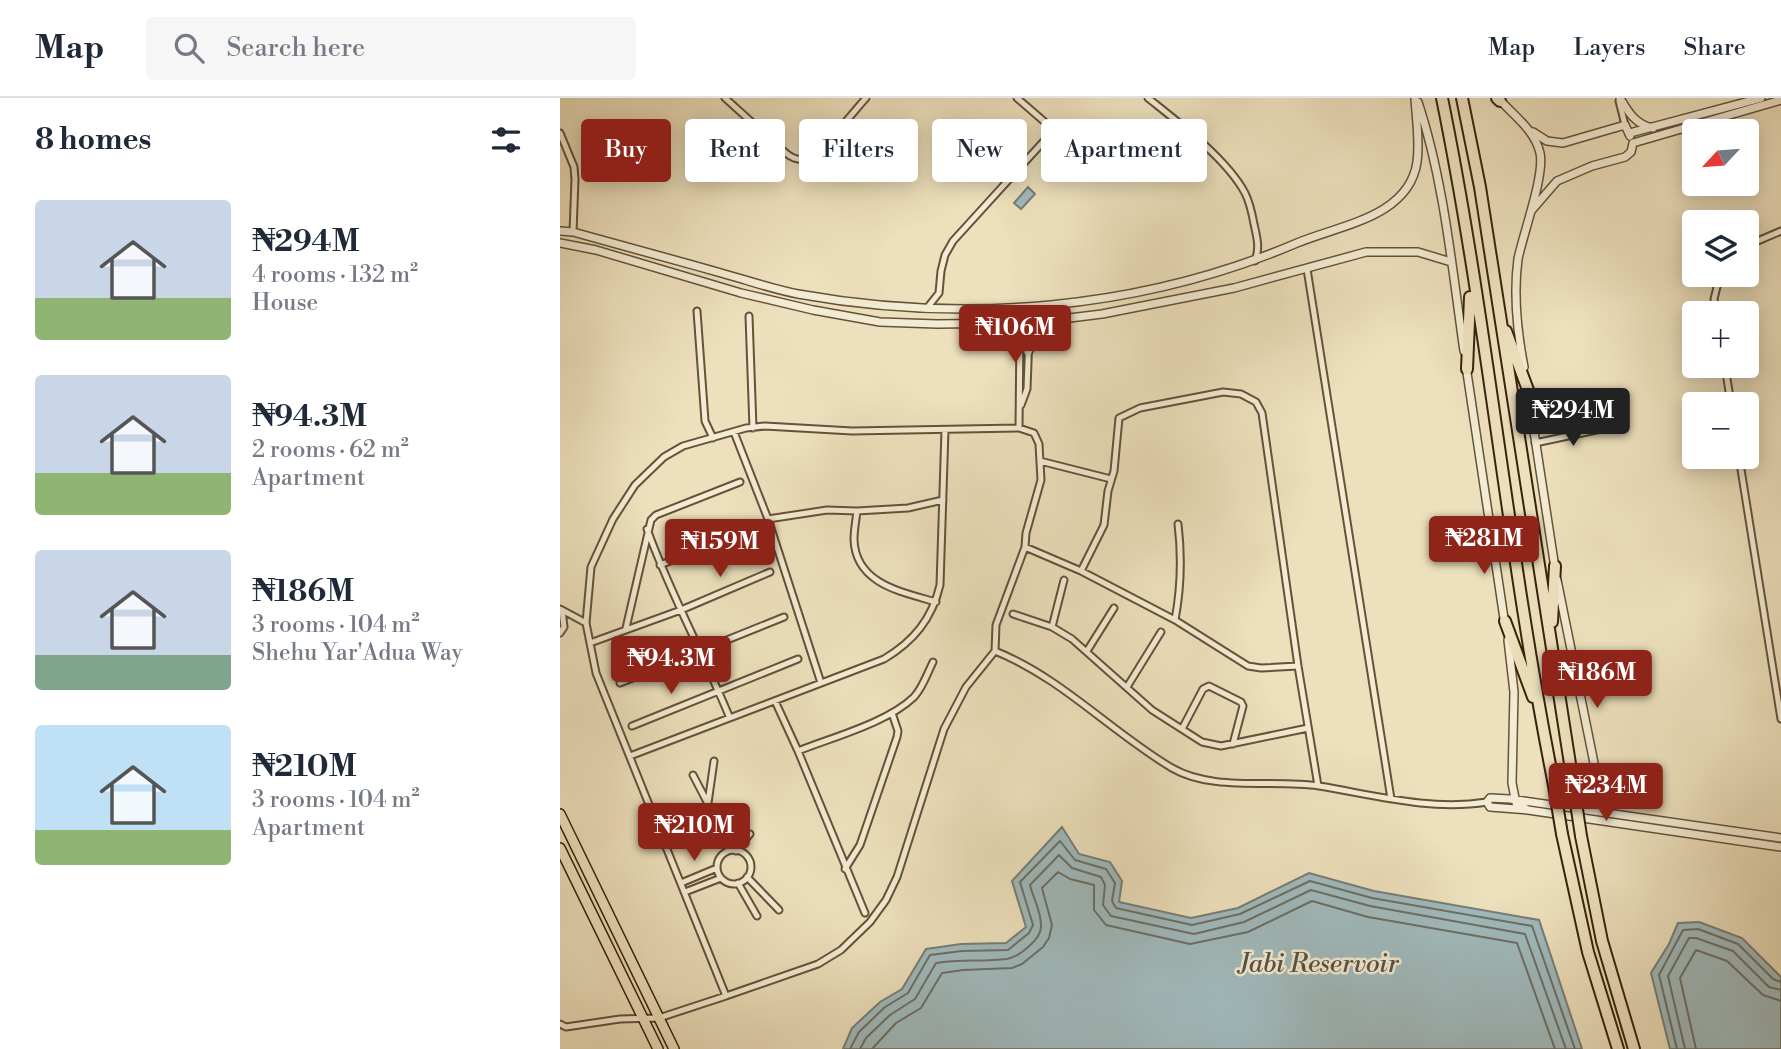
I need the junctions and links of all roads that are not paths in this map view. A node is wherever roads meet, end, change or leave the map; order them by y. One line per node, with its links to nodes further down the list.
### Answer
1 (725, 98): 2 (street)
2 (866, 98)
3 (1017, 98): 33 (street)
4 (1148, 98): 26 (street)
5 (1415, 98): 17 (street); 18 (street)
6 (1442, 98): 31 (highway)
7 (1462, 98): 32 (highway)
8 (1619, 98): 13 (street); 14 (street)
9 (1761, 98): 14 (street)
10 (1498, 99): 12 (street)
11 (1781, 100): 19 (street)
12 (1522, 123): 13 (street); 20 (street)
13 (1626, 125): 16 (street)
14 (1654, 128): 16 (street)
15 (560, 133): 23 (street)
16 (1633, 133): 19 (street)
17 (1429, 141): 18 (street); 29 (street)
18 (1417, 142): 27 (street)
19 (1636, 143): 20 (street)
20 (1529, 214): 45 (street)
21 (560, 231): 23 (street)
22 (1781, 231): 24 (street)
23 (573, 232): 35 (street)
24 (1759, 240)
25 (560, 243): 41 (street)
26 (1260, 248): 27 (street); 28 (street)
27 (1269, 256): 28 (street)
28 (1255, 261): 34 (street)
29 (1451, 262): 30 (street); 44 (street)
30 (1307, 269): 39 (street); 111 (street)
31 (1471, 273): 44 (highway); 103 (highway)
32 (1494, 285): 45 (highway); 90 (highway)
33 (939, 293): 35 (street); 37 (street)
34 (1024, 308): 37 (street); 40 (street)
35 (925, 310): 37 (street)
36 (697, 311): 52 (street)
37 (950, 311)
38 (749, 316): 47 (street)
39 (1056, 321): 40 (street); 43 (street)
40 (1024, 323): 41 (street); 42 (street); 43 (street)
41 (992, 324): 42 (street)
42 (1019, 348): 46 (street)
43 (1028, 352): 46 (street)
44 (1467, 369): 77 (street)
45 (1528, 390): 53 (street)
46 (1021, 405): 48 (street)
47 (753, 428): 50 (street); 51 (street)
48 (1019, 428): 50 (street); 54 (street)
49 (1606, 428): 53 (street)
50 (945, 430): 58 (street)
51 (734, 432): 52 (street); 60 (street)
52 (713, 438): 78 (street)
53 (1535, 443): 66 (street)
54 (1040, 461): 56 (street); 64 (street)
55 (1741, 469): 98 (street)
56 (1111, 480): 67 (street); 89 (street)
57 (740, 482): 63 (street)
58 (943, 500): 59 (street); 70 (street)
59 (857, 511): 60 (street); 70 (street)
60 (768, 519): 92 (street)
61 (1178, 524): 76 (street)
62 (758, 526): 65 (street)
63 (647, 529): 65 (street); 80 (street)
64 (1025, 547): 67 (street); 85 (street)
65 (660, 565): 73 (street)
66 (1555, 566): 90 (highway); 113 (street)
67 (1081, 571): 76 (street)
68 (770, 572): 73 (street)
69 (1064, 580): 79 (street)
70 (936, 602): 92 (street)
71 (1114, 608): 86 (street)
72 (561, 610): 78 (street); 82 (street)
73 (681, 610): 80 (street); 84 (street)
74 (1013, 614): 79 (street)
75 (784, 617): 84 (street)
76 (1175, 620): 89 (street)
77 (1505, 621): 103 (highway); 108 (street)
78 (586, 623): 83 (street)
79 (1052, 626): 86 (street)
80 (626, 628): 83 (street)
81 (1161, 632): 93 (street)
82 (560, 633)
83 (590, 643): 105 (street)
84 (701, 650): 91 (street); 94 (street)
85 (995, 651): 109 (street); 136 (street)
86 (1087, 651): 93 (street)
87 (798, 659): 94 (street)
88 (933, 662): 96 (street)
89 (1298, 666): 100 (street)
90 (1557, 681): 143 (highway, bridge)
91 (620, 683)
92 (821, 683): 95 (street)
93 (1127, 687): 101 (street)
94 (720, 691): 97 (street); 99 (street)
95 (775, 701): 97 (street); 104 (street)
96 (892, 713): 104 (street); 127 (street)
97 (729, 716): 105 (street)
98 (1781, 716)
99 (632, 726)
100 (1308, 728): 102 (street); 109 (street)
101 (1182, 729): 102 (street); 102 (street)
102 (1233, 744)
103 (1547, 749): 142 (highway, bridge)
104 (798, 751): 127 (street)
105 (630, 755): 130 (street)
106 (714, 761): 115 (street)
107 (693, 775): 115 (street)
108 (1512, 783): 110 (street); 112 (street)
109 (1318, 786): 111 (street)
110 (1499, 798): 112 (street); 114 (street)
111 (1391, 799): 114 (street)
112 (1515, 800): 116 (street); 117 (street)
113 (1599, 800): 117 (street); 118 (street)
114 (1487, 802): 116 (street)
115 (708, 803): 125 (street)
116 (1528, 810): 120 (street)
117 (1596, 811): 118 (street); 120 (street)
118 (1608, 813): 122 (street)
119 (560, 814): 137 (main road)
120 (1584, 818): 123 (street)
121 (750, 834): 125 (street)
122 (1781, 838)
123 (1781, 847)
124 (560, 848): 138 (main road)
125 (734, 850): 126 (street); 128 (street)
126 (717, 868): 129 (street); 130 (street)
127 (845, 870): 134 (street)
128 (747, 877): 131 (street); 133 (street)
129 (721, 878): 131 (street); 132 (street)
130 (681, 883): 132 (street)
131 (738, 883): 135 (street)
132 (685, 892): 136 (street)
133 (779, 909)
134 (865, 913)
135 (757, 916)
136 (726, 996): 137 (street)
137 (659, 1018): 138 (street); 141 (main road)
138 (642, 1020): 139 (street); 140 (main road)
139 (562, 1026)
140 (658, 1049)
141 (674, 1049)
142 (1618, 1049)
143 (1634, 1049)

